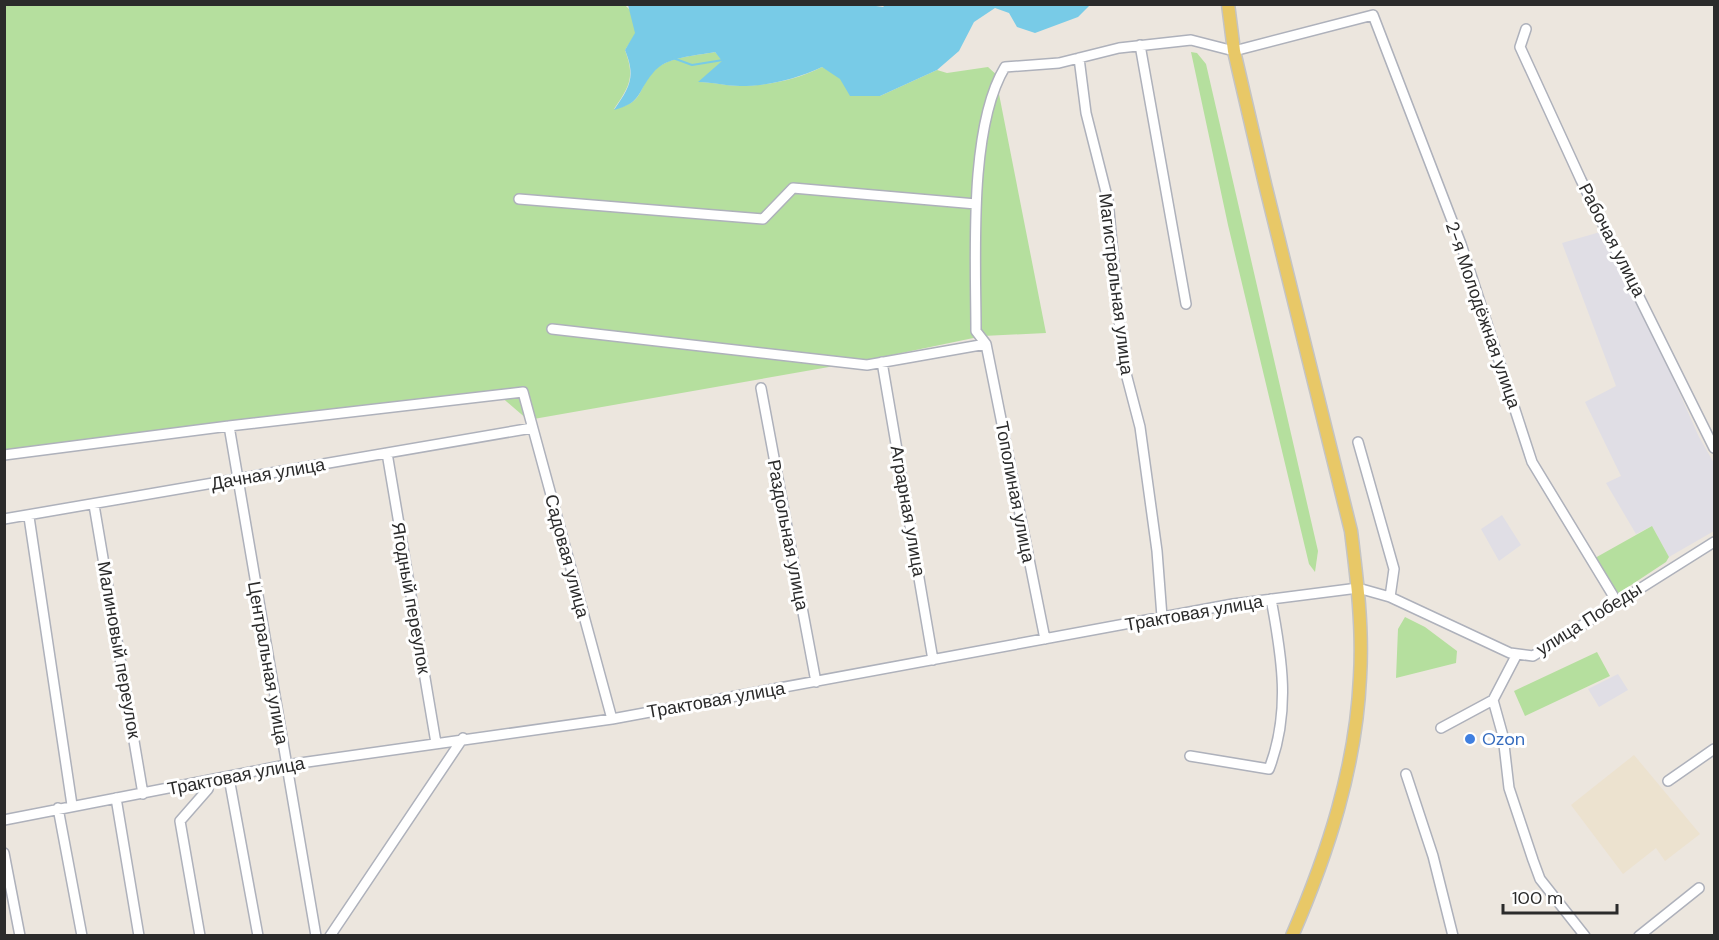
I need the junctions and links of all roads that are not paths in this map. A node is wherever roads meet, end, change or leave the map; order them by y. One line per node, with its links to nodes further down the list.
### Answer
1 (1228, 4): 4 (main road)
2 (1526, 29): 16 (street, Рабочая улица)
3 (1140, 45): 4 (street); 5 (street); 8 (street)
4 (1234, 51): 24 (main road); 27 (street, 2-я Молодёжная улица)
5 (1079, 58): 7 (street, Тополиная улица); 28 (street, Магистральная улица)
6 (519, 199): 7 (street)
7 (976, 204): 10 (street, Тополиная улица)
8 (1186, 304)
9 (552, 329): 11 (street)
10 (986, 344): 11 (street); 29 (street, Тополиная улица)
11 (882, 362): 31 (street, Аграрная улица)
12 (760, 388): 32 (street, Раздольная улица)
13 (229, 426): 14 (street, Садовая улица); 18 (street); 19 (street, Центральная улица)
14 (532, 428): 17 (street, Дачная улица); 34 (street, Садовая улица)
15 (1358, 442): 25 (street)
16 (1714, 448)
17 (387, 453): 19 (street, Дачная улица); 37 (street, Ягодный переулок)
18 (4, 455)
19 (236, 479): 20 (street, Дачная улица); 40 (street, Центральная улица)
20 (94, 505): 21 (street, Дачная улица); 45 (street, Малиновый переулок)
21 (29, 517): 22 (street, Дачная улица); 47 (street)
22 (4, 519)
23 (1714, 542): 27 (street, улица Победы)
24 (1358, 588): 25 (street, улица Победы); 26 (street, Трактовая улица); 59 (main road)
25 (1390, 597): 30 (street, улица Победы)
26 (1271, 600): 28 (street, Трактовая улица); 39 (street)
27 (1617, 602): 30 (street, улица Победы)
28 (1162, 617): 29 (street, Трактовая улица)
29 (1045, 639): 31 (street, Трактовая улица)
30 (1517, 654): 33 (street)
31 (933, 660): 32 (street, Трактовая улица)
32 (816, 682): 34 (street, Трактовая улица)
33 (1493, 700): 35 (street); 61 (street)
34 (612, 719): 36 (street, Трактовая улица)
35 (1441, 728)
36 (463, 738): 37 (street, Трактовая улица); 58 (street)
37 (436, 743): 40 (street, Трактовая улица)
38 (1714, 749): 44 (street)
39 (1190, 756)
40 (286, 765): 42 (street, Трактовая улица); 57 (street, Центральная улица)
41 (1406, 774): 60 (street)
42 (229, 778): 43 (street, Трактовая улица); 56 (street)
43 (206, 781): 45 (street, Трактовая улица); 55 (street)
44 (1668, 781)
45 (144, 794): 46 (street, Трактовая улица)
46 (116, 798): 47 (street, Трактовая улица); 54 (street)
47 (72, 805): 48 (street, Трактовая улица)
48 (58, 808): 49 (street, Трактовая улица); 53 (street)
49 (4, 820)
50 (4, 853): 52 (street)
51 (1699, 888): 62 (street)
52 (20, 936)
53 (82, 936)
54 (139, 936)
55 (200, 936)
56 (258, 936)
57 (316, 936)
58 (330, 936)
59 (1292, 936)
60 (1453, 936)
61 (1585, 936)
62 (1639, 936)

